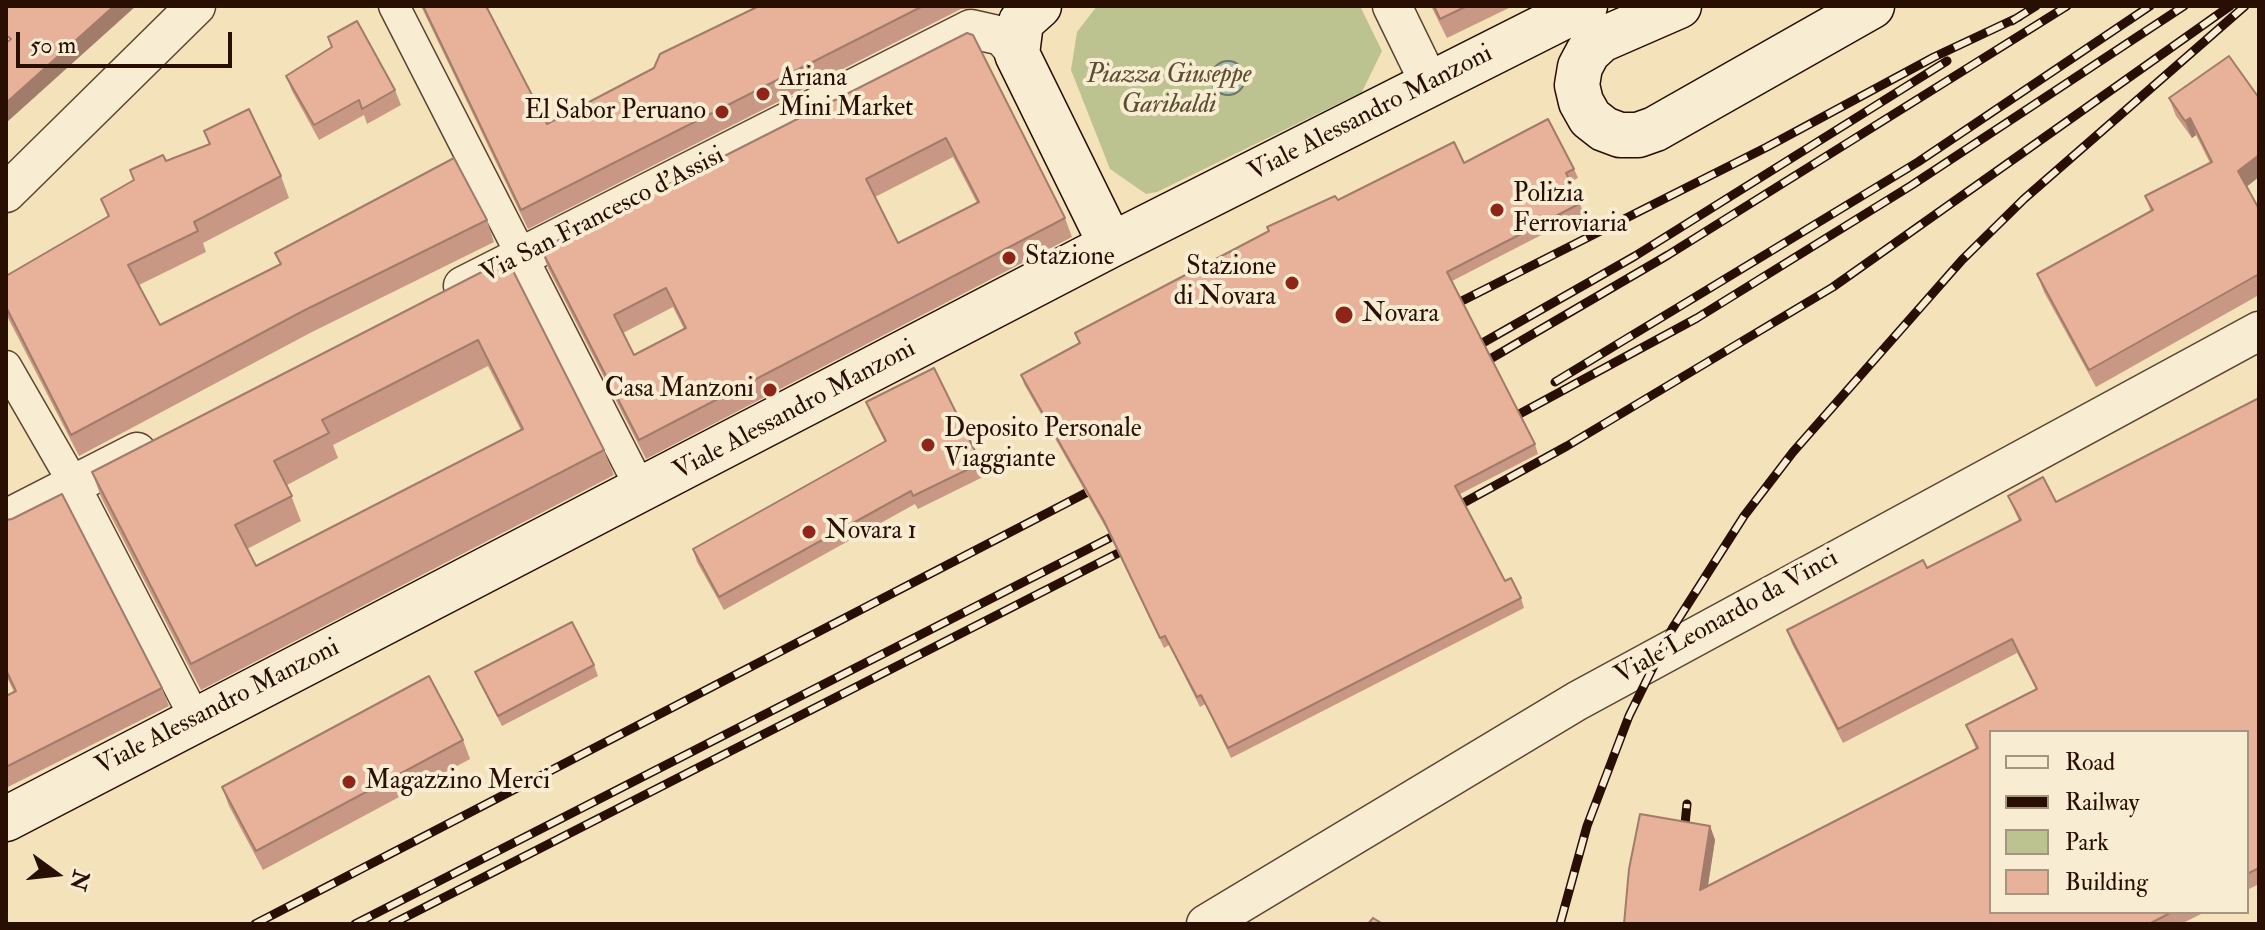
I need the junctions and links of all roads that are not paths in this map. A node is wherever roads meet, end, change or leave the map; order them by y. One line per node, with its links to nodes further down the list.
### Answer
1 (196, 6): 10 (street)
2 (394, 6): 12 (street)
3 (1039, 6): 8 (main road)
4 (1392, 6): 9 (street)
5 (1585, 6): 9 (main road, Viale Alessandro Manzoni)
6 (1679, 6): 7 (main road)
7 (1872, 6)
8 (1017, 54): 11 (main road); 12 (street, Via San Francesco d'Assisi)
9 (1430, 84): 11 (main road, Viale Alessandro Manzoni)
10 (6, 193)
11 (1111, 245): 18 (main road, Viale Alessandro Manzoni)
12 (522, 256): 13 (street, Via San Francesco d'Assisi); 18 (street)
13 (438, 299)
14 (2259, 331): 22 (street, Viale Leonardo da Vinci)
15 (6, 366): 17 (street)
16 (172, 434): 17 (street)
17 (74, 484): 19 (street); 20 (street)
18 (642, 491): 20 (main road, Viale Alessandro Manzoni)
19 (6, 519)
20 (195, 718): 21 (main road, Viale Alessandro Manzoni)
21 (6, 819)
22 (1206, 924)

